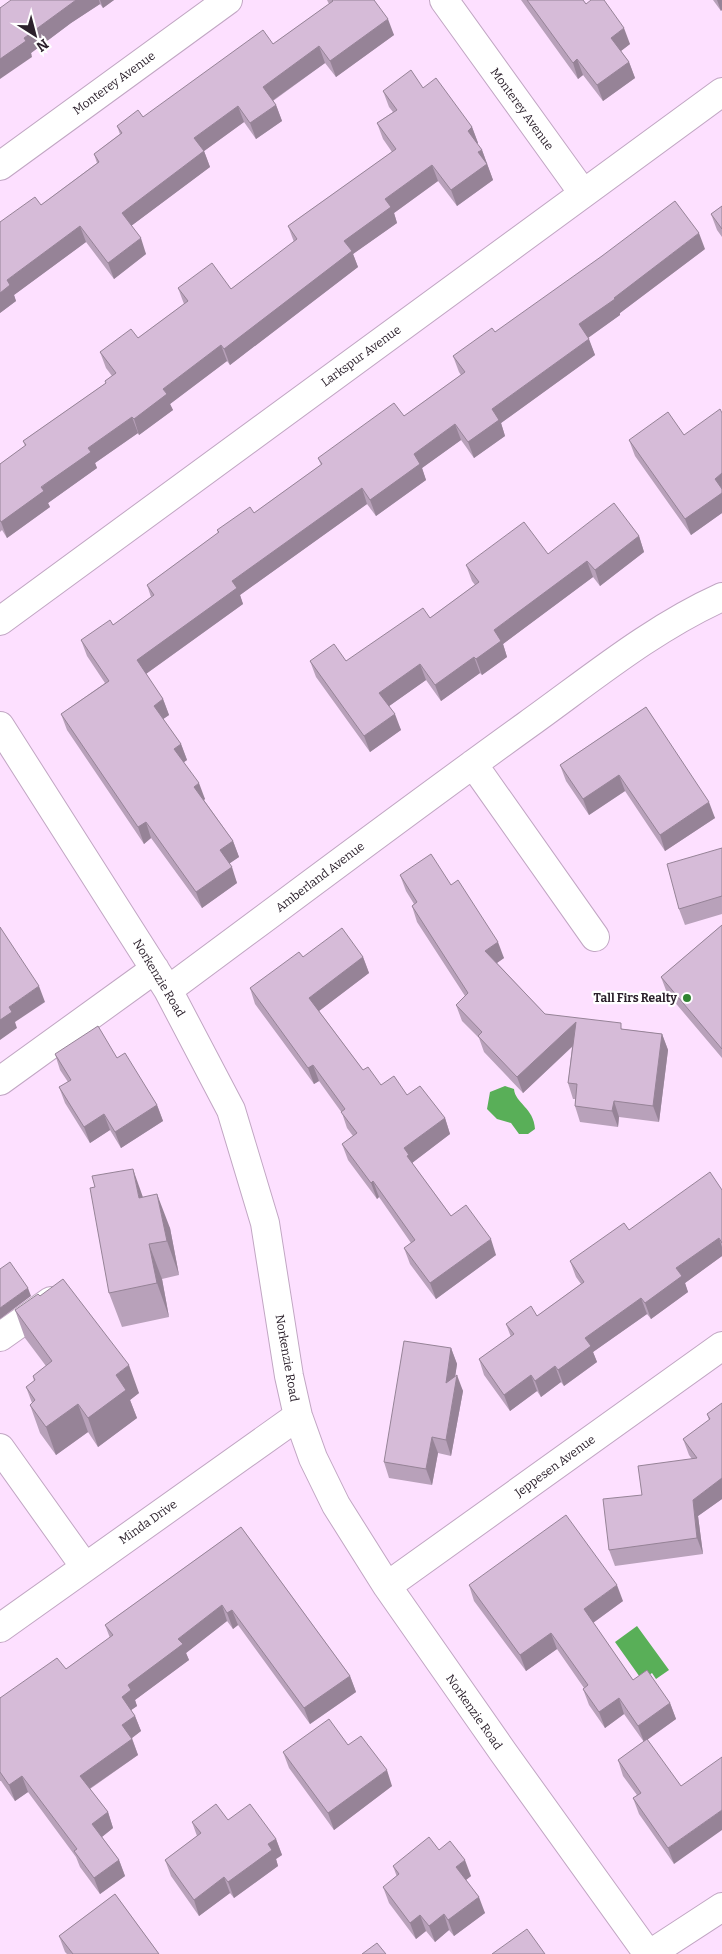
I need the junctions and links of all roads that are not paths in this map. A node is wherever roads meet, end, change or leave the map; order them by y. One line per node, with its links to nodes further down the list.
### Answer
1 (228, 0): 4 (street, Monterey Avenue)
2 (444, 0): 5 (street, Monterey Avenue)
3 (722, 92): 5 (street, Larkspur Avenue)
4 (0, 166)
5 (583, 193): 7 (street, Larkspur Avenue)
6 (722, 597): 9 (street, Amberland Avenue)
7 (0, 621)
8 (0, 726): 11 (street, Norkenzie Road)
9 (472, 764): 10 (street); 11 (street, Amberland Avenue)
10 (596, 937)
11 (162, 980): 12 (street, Amberland Avenue); 16 (street, Norkenzie Road)
12 (0, 1081)
13 (66, 1290): 14 (street)
14 (0, 1337)
15 (722, 1346): 19 (street, Jeppesen Avenue)
16 (298, 1416): 18 (street, Minda Drive); 19 (street, Norkenzie Road)
17 (0, 1448): 18 (street)
18 (85, 1567): 20 (street, Minda Drive)
19 (387, 1586): 22 (street, Norkenzie Road)
20 (0, 1628)
21 (722, 1908): 22 (street)
22 (649, 1954)

